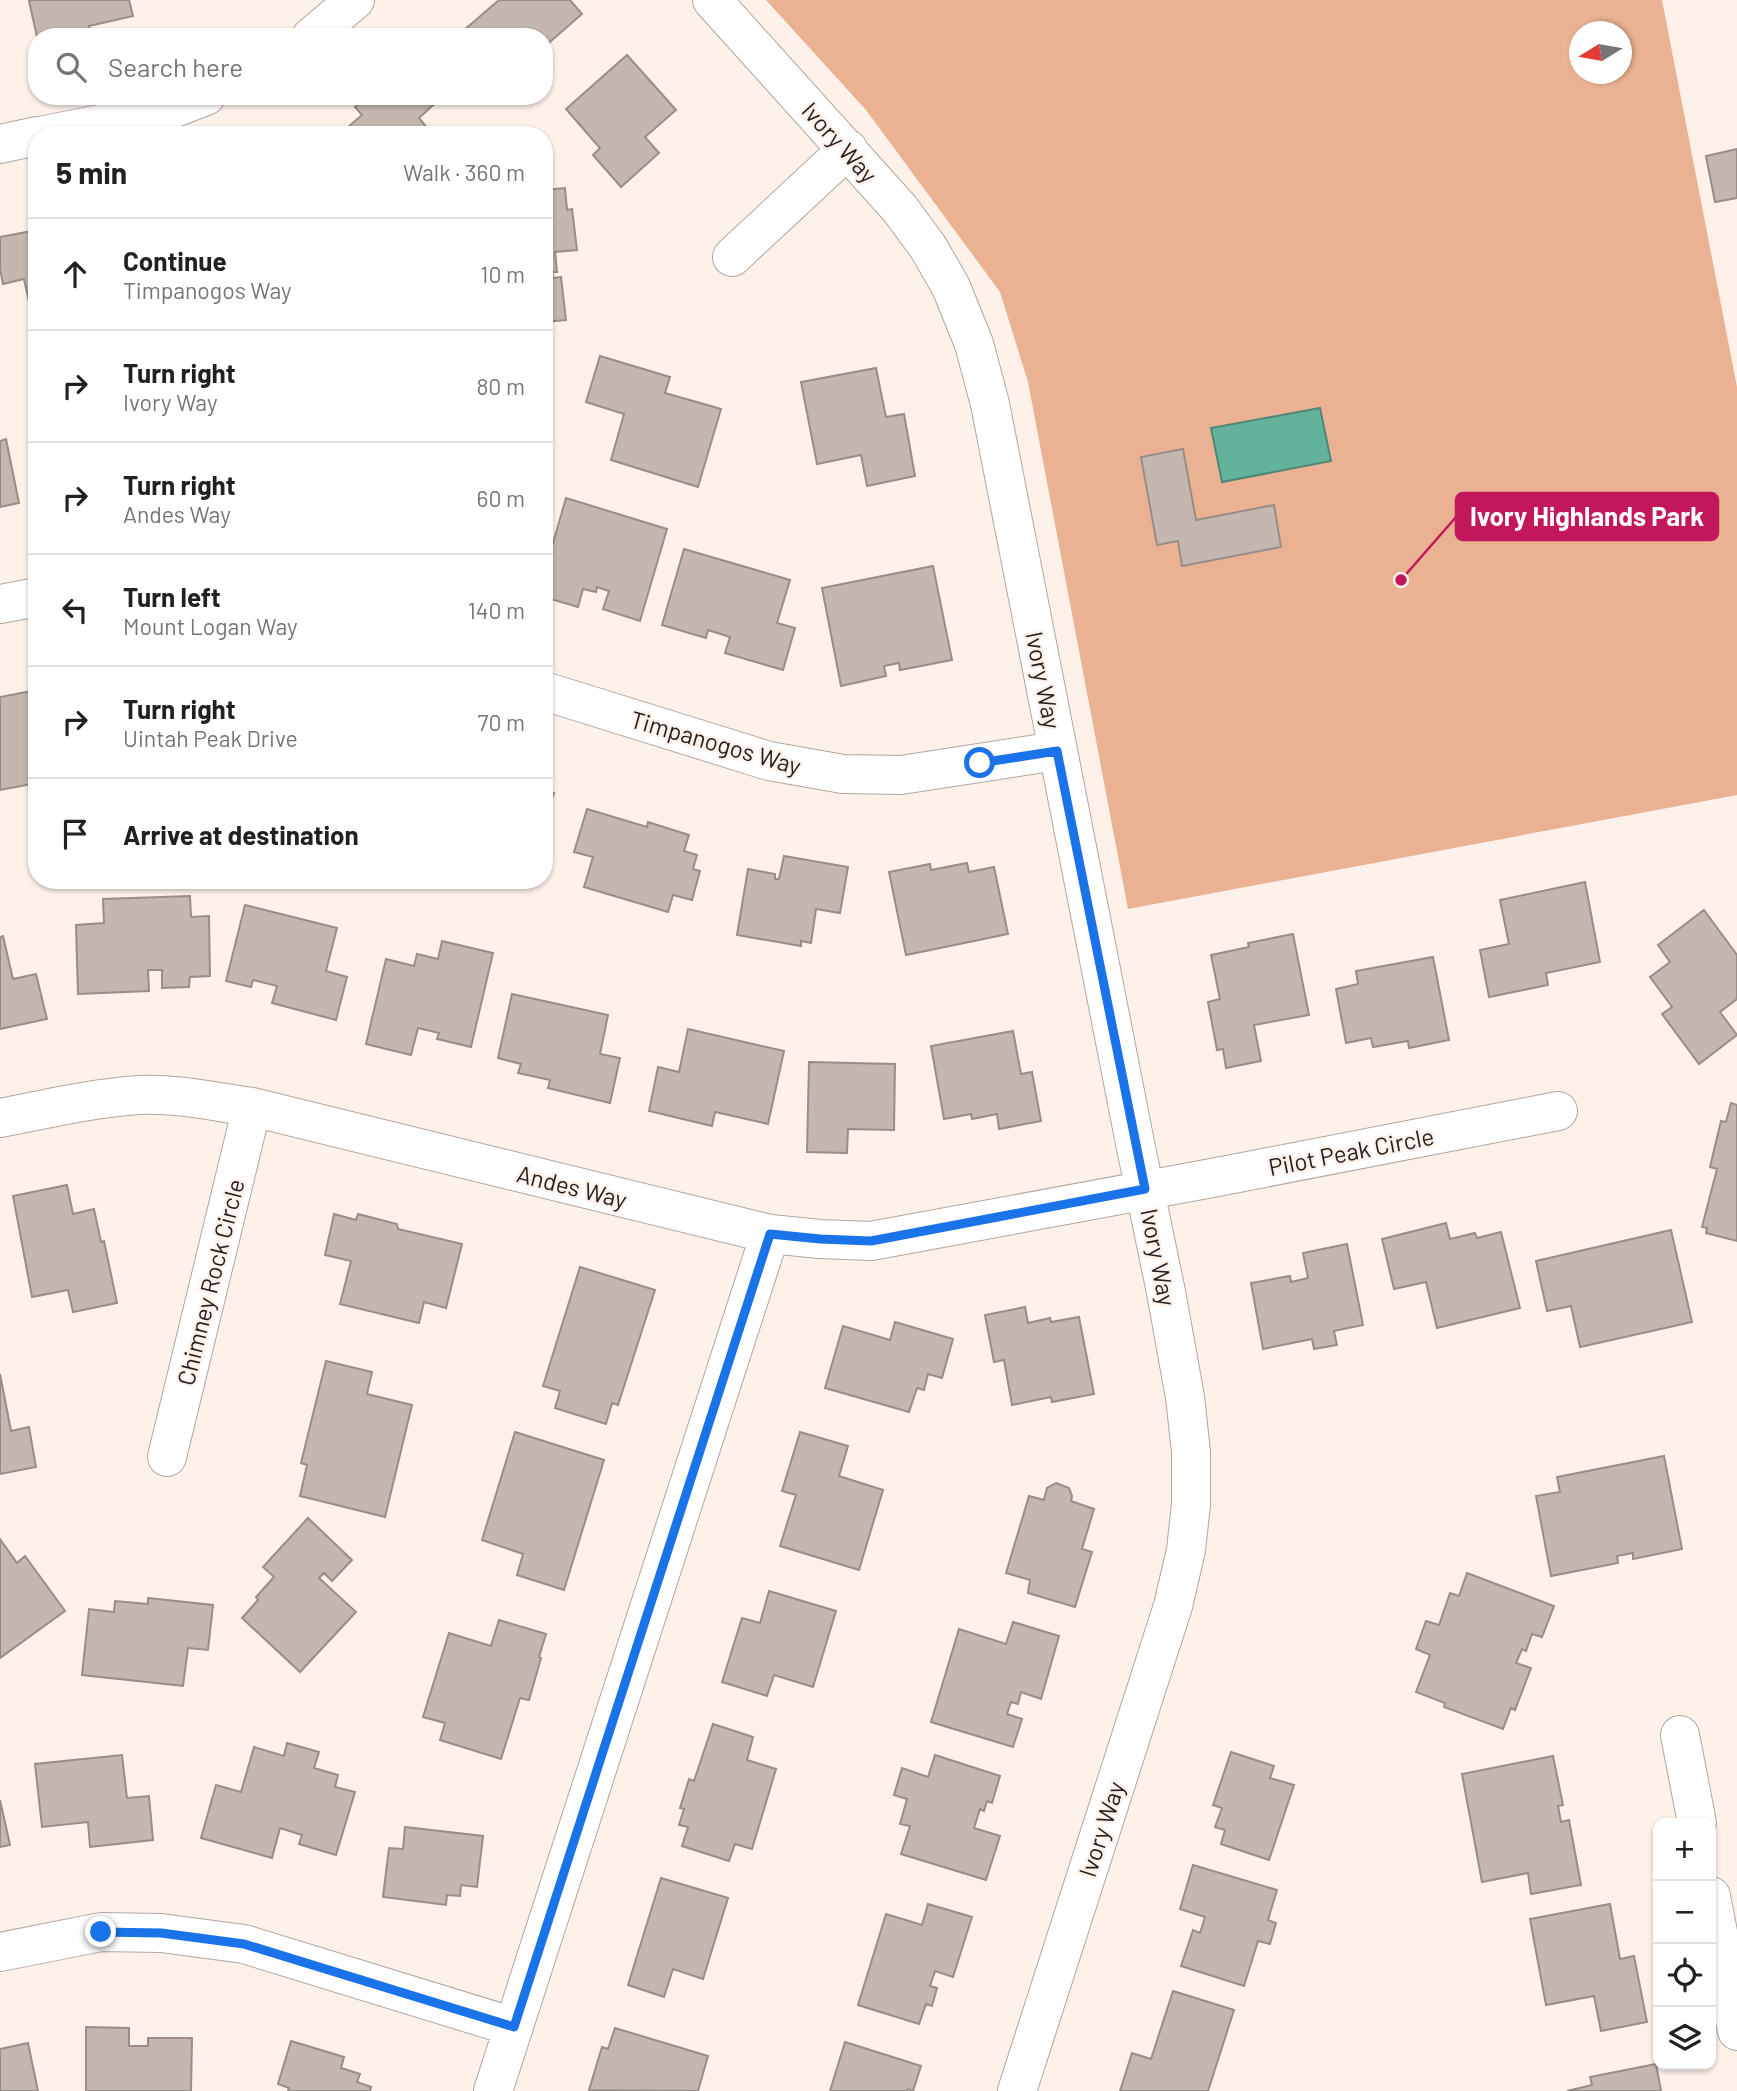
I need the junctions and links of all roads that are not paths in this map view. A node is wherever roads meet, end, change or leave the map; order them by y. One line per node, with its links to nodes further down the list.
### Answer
1 (355, 0): 3 (street)
2 (712, 0): 8 (street, Ivory Way)
3 (322, 28)
4 (182, 105): 5 (street)
5 (90, 126)
6 (28, 138): 7 (street)
7 (0, 144)
8 (848, 149): 9 (street); 13 (street, Ivory Way)
9 (732, 257)
10 (28, 599): 11 (street)
11 (0, 604)
12 (553, 694): 13 (street, Timpanogos Way)
13 (1057, 751): 17 (street, Ivory Way)
14 (252, 1107): 16 (street, Andes Way); 18 (street, Andes Way); 19 (street, Chimney Rock Circle)
15 (1558, 1111): 17 (street, Pilot Peak Circle)
16 (0, 1118)
17 (1145, 1189): 18 (street, Andes Way); 27 (street, Ivory Way)
18 (770, 1234): 24 (street)
19 (167, 1457)
20 (1679, 1735): 21 (street)
21 (1696, 1818)
22 (1716, 1922): 25 (street)
23 (0, 1952): 24 (street)
24 (514, 2027): 26 (street)
25 (1737, 2031)
26 (493, 2091)
27 (1017, 2091)

